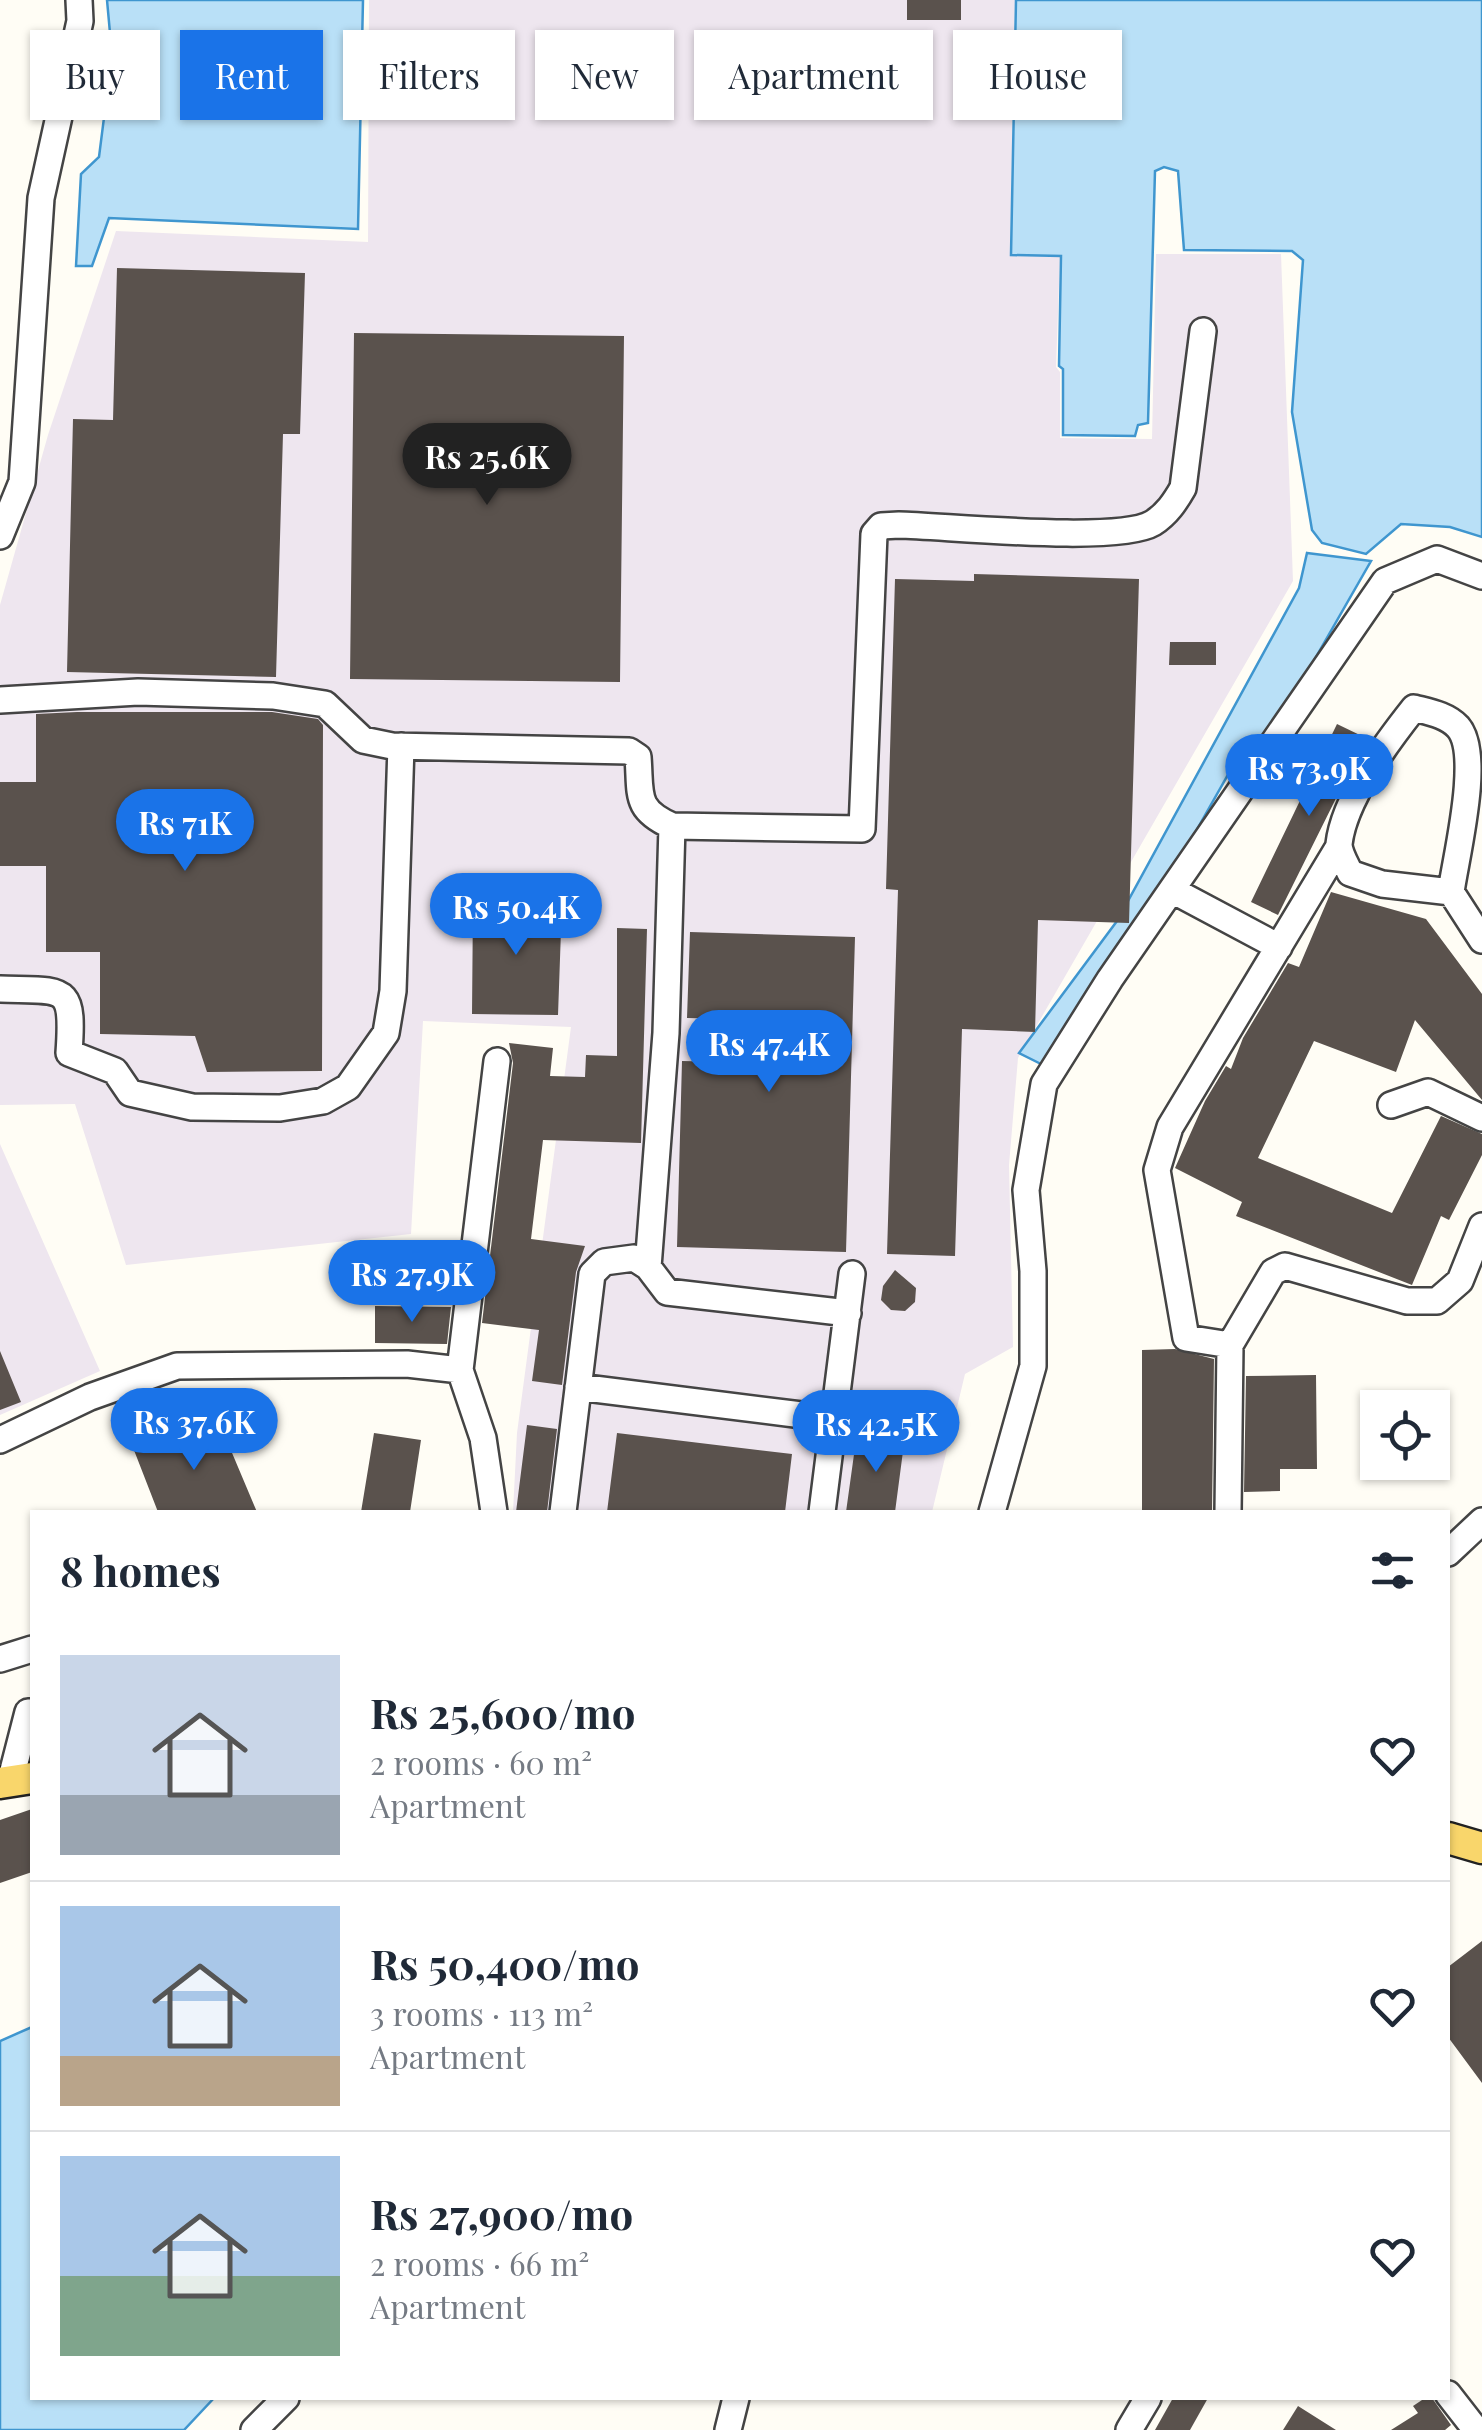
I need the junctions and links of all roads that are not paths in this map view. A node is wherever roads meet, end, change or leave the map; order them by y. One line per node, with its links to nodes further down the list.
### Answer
1 (79, 0): 3 (street)
2 (1203, 331): 7 (street)
3 (0, 536)
4 (1482, 576): 9 (street)
5 (0, 700): 6 (street)
6 (401, 746): 7 (street); 13 (street)
7 (672, 826): 18 (street)
8 (1338, 848): 10 (street); 10 (street); 12 (street)
9 (1172, 890): 12 (street); 29 (street)
10 (1450, 892): 11 (street)
11 (1482, 940)
12 (1278, 946): 21 (street)
13 (0, 989)
14 (497, 1062): 22 (street)
15 (1391, 1105): 16 (street)
16 (1482, 1118)
17 (1482, 1226): 21 (street)
18 (648, 1267): 20 (street); 23 (street)
19 (852, 1274): 20 (street)
20 (848, 1313): 24 (street)
21 (1230, 1345): 30 (street)
22 (460, 1370): 25 (street); 26 (street)
23 (578, 1387): 24 (street); 27 (street)
24 (834, 1419): 28 (street)
25 (0, 1440)
26 (494, 1510)
27 (563, 1510)
28 (822, 1510)
29 (993, 1510)
30 (1228, 1510)
31 (1482, 1521): 32 (street)
32 (1450, 1551)
33 (30, 1650): 34 (street)
34 (0, 1659)
35 (30, 1712): 36 (street)
36 (14, 1781)
37 (1450, 1839): 38 (main road)
38 (1482, 1848)
39 (1450, 2397): 46 (street)
40 (284, 2400): 43 (street)
41 (736, 2400): 44 (street)
42 (1147, 2400): 45 (street)
43 (254, 2430)
44 (728, 2430)
45 (1129, 2430)
46 (1476, 2430)

